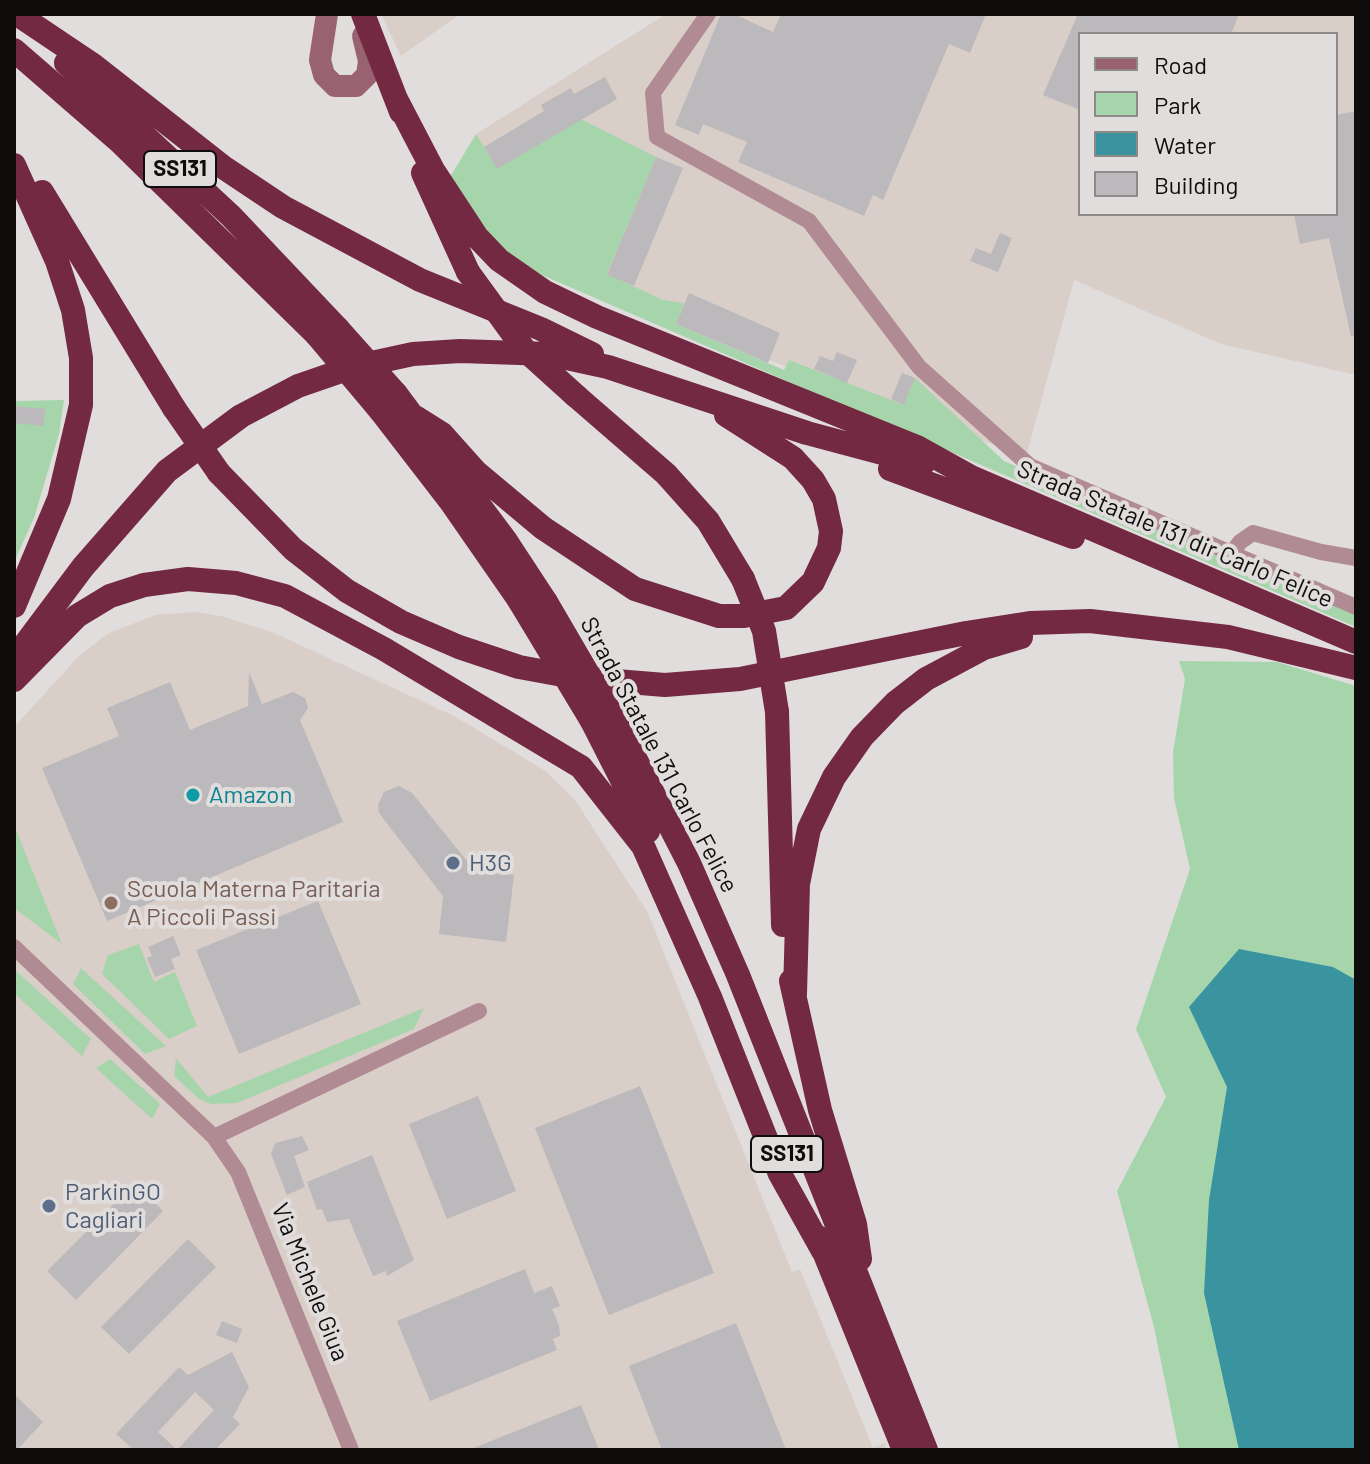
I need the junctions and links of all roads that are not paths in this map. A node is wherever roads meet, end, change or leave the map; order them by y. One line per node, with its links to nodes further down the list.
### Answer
1 (327, 14): 2 (main road)
2 (361, 14): 6 (highway)
3 (708, 14): 16 (street)
4 (16, 16): 9 (highway, Strada Statale 131 Carlo Felice / SS131); 10 (highway)
5 (14, 50): 9 (highway, Strada Statale 131 Carlo Felice / SS131)
6 (396, 99): 15 (highway); 27 (highway, bridge)
7 (14, 155): 20 (highway, bridge)
8 (14, 165): 18 (highway)
9 (327, 332): 12 (highway, Strada Statale 131 Carlo Felice / SS131, bridge)
10 (637, 376): 11 (highway); 23 (highway)
11 (697, 396): 13 (highway); 14 (highway)
12 (388, 402): 13 (highway, Strada Statale 131 Carlo Felice / SS131); 30 (highway, Strada Statale 131 Carlo Felice / SS131, bridge)
13 (415, 417): 31 (highway, Strada Statale 131 Carlo Felice / SS131, bridge)
14 (807, 433): 15 (highway); 22 (highway)
15 (971, 477): 21 (highway, Strada Statale 131 dir Carlo Felice)
16 (1231, 554): 17 (street); 19 (street)
17 (1356, 558)
18 (14, 606)
19 (1356, 607)
20 (1163, 628): 24 (highway); 27 (highway)
21 (1356, 642)
22 (1356, 654)
23 (14, 659)
24 (1356, 668)
25 (14, 680): 30 (highway)
26 (14, 947): 29 (street, Via Michele Giua)
27 (795, 994): 31 (highway)
28 (479, 1011): 29 (street)
29 (214, 1137): 32 (street, Via Michele Giua)
30 (823, 1251): 33 (highway, Strada Statale 131 Carlo Felice / SS131)
31 (865, 1295): 34 (highway, Strada Statale 131 Carlo Felice / SS131)
32 (351, 1450)
33 (904, 1450)
34 (926, 1450)

